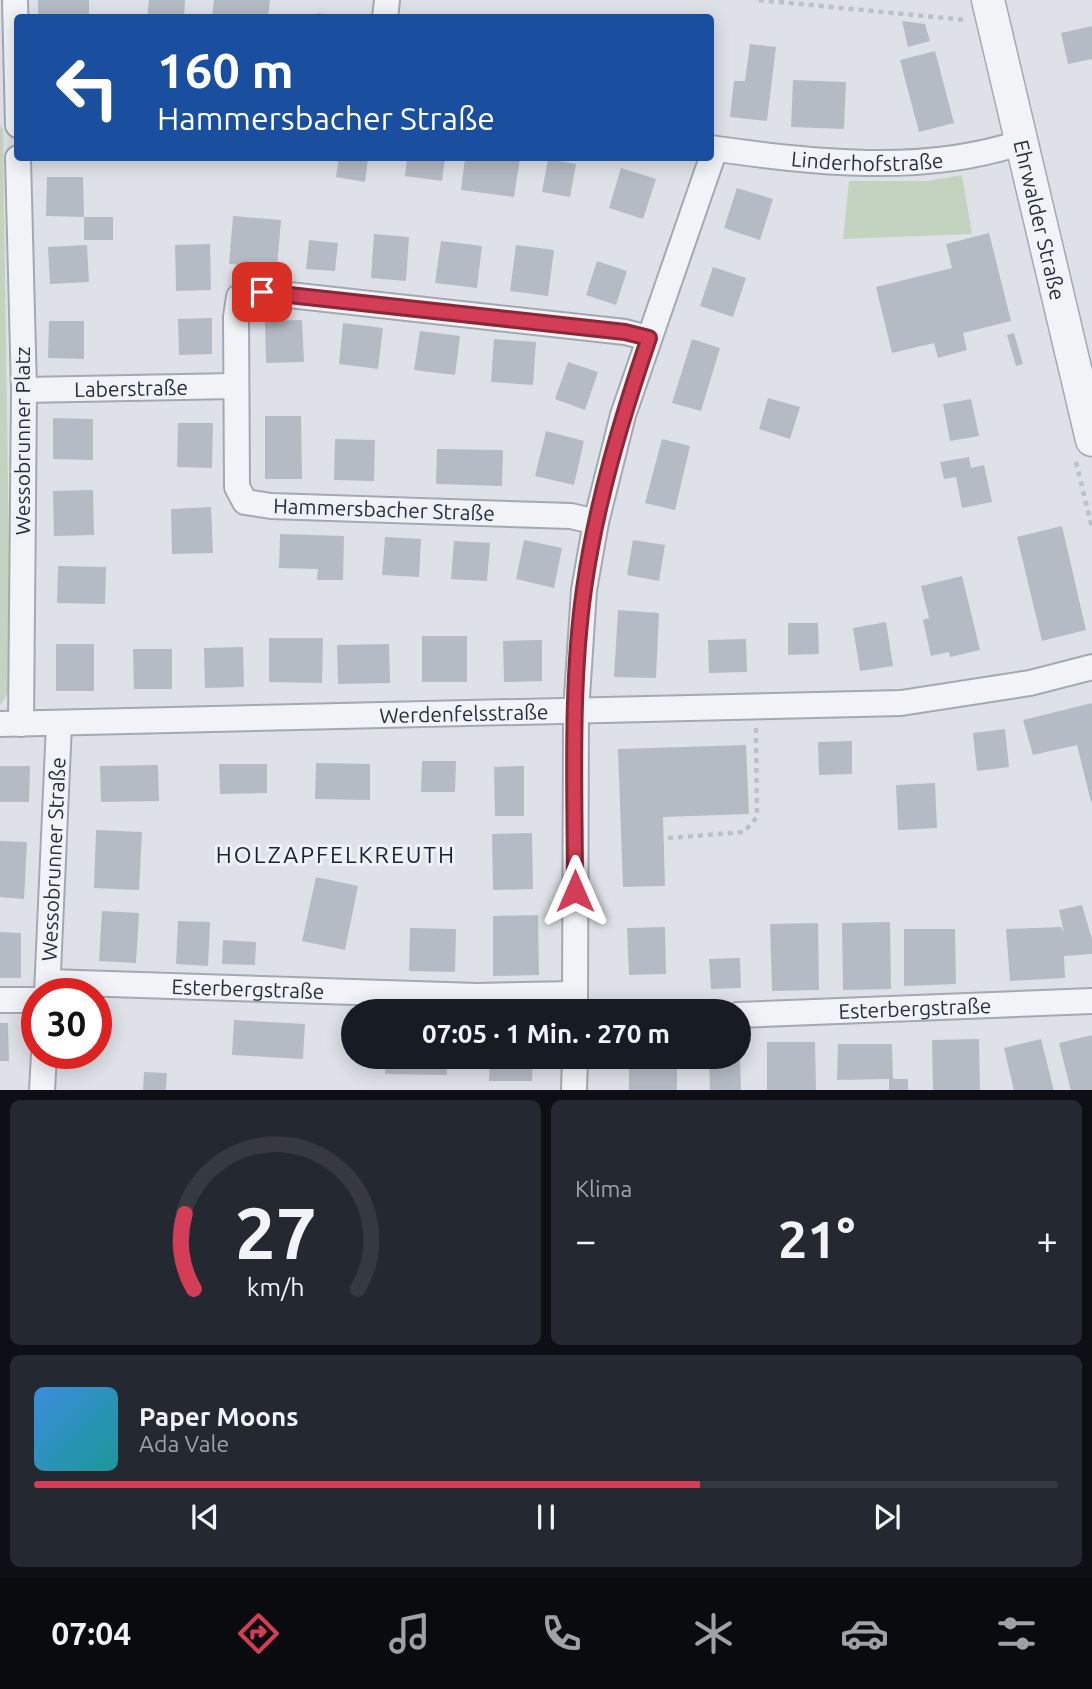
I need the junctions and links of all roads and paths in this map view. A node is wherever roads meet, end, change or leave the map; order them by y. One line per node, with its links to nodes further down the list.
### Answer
1 (759, 0): 2 (path)
2 (991, 12): 6 (street, Ehrwalder Straße)
3 (14, 17): 4 (street)
4 (11, 69): 5 (street)
5 (14, 93)
6 (1022, 142): 7 (street, Linderhofstraße); 13 (street, Ehrwalder Straße)
7 (714, 149)
8 (18, 161): 12 (street, Wessobrunner Platz)
9 (709, 161): 10 (street)
10 (649, 338): 11 (street, Hammersbacher Straße); 14 (street)
11 (235, 386): 12 (street, Laberstraße); 14 (street, Hammersbacher Straße)
12 (24, 390): 18 (street, Wessobrunner Platz)
13 (1092, 440)
14 (596, 522): 17 (street)
15 (1092, 667): 16 (street, Werdenfelsstraße)
16 (756, 707): 17 (street, Werdenfelsstraße); 20 (path)
17 (576, 712): 19 (street, Werdenfelsstraße); 25 (street)
18 (11, 724): 19 (street, Werdenfelsstraße)
19 (59, 724): 21 (street, Wessobrunner Straße)
20 (668, 838)
21 (45, 978)
22 (112, 993): 24 (street, Esterbergstraße)
23 (21, 996): 26 (street, Esterbergstraße)
24 (519, 999)
25 (575, 999)
26 (0, 1000)
27 (1092, 1001): 28 (street, Esterbergstraße)
28 (751, 1014)
29 (43, 1069): 31 (street)
30 (575, 1069): 32 (street)
31 (42, 1090)
32 (574, 1090)

